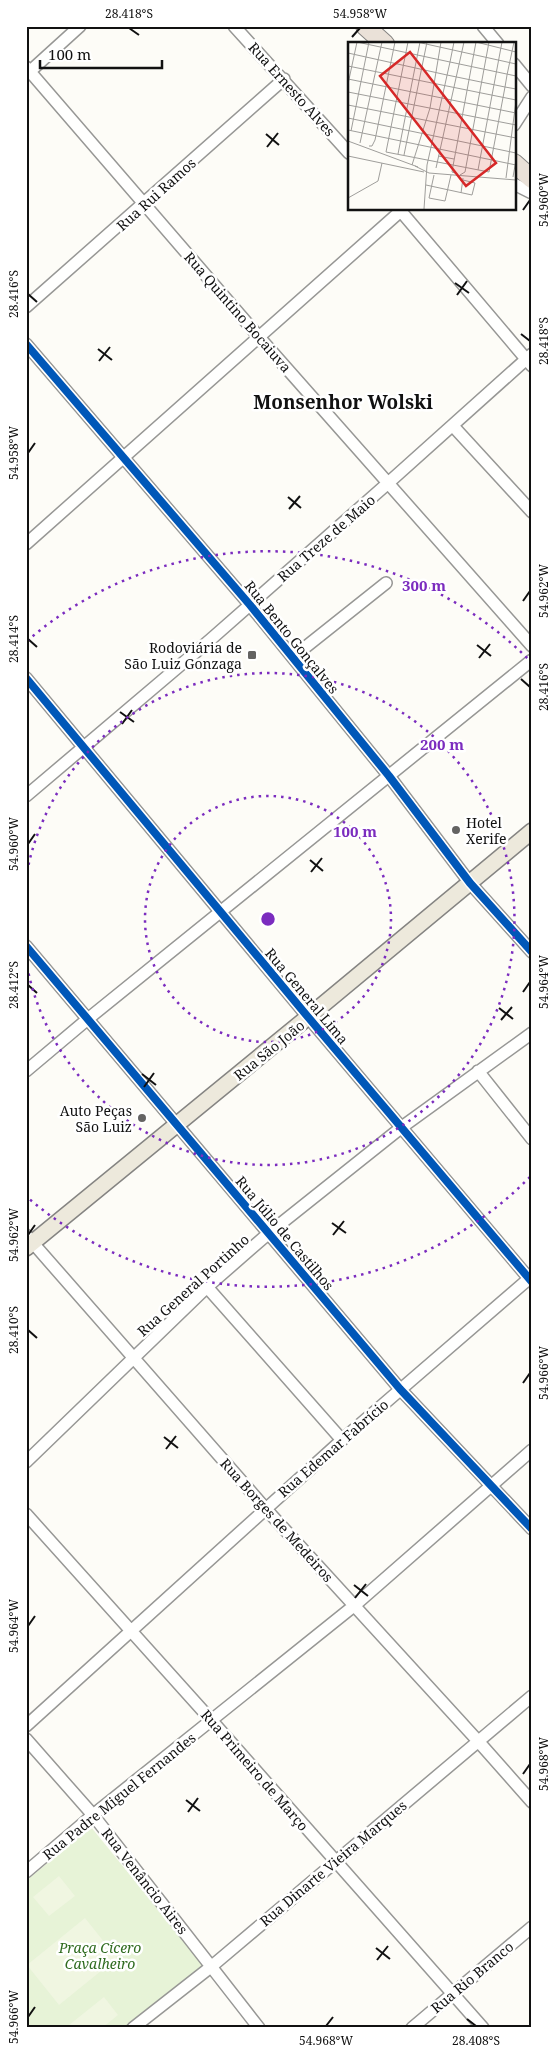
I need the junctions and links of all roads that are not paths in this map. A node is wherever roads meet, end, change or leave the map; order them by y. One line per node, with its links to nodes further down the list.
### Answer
1 (80, 26): 8 (street)
2 (234, 26): 9 (street, Rua Ernesto Alves)
3 (366, 26): 5 (highway)
4 (483, 26): 6 (street)
5 (383, 42)
6 (496, 42)
7 (516, 66): 10 (street)
8 (28, 71): 18 (street, Rua Quintino Bocaiuva)
9 (284, 79): 13 (street, Rua Ernesto Alves); 18 (street, Rua Rui Ramos)
10 (532, 86)
11 (532, 97): 12 (street)
12 (516, 121)
13 (348, 152)
14 (516, 165): 15 (highway)
15 (532, 179)
16 (516, 185): 17 (street)
17 (532, 192)
18 (145, 204): 21 (street, Rua Rui Ramos); 22 (street, Rua Quintino Bocaiuva)
19 (400, 210): 22 (street)
20 (402, 210): 24 (street)
21 (26, 308)
22 (259, 337): 26 (street); 27 (street, Rua Quintino Bocaiuva)
23 (26, 344): 26 (street, Rua Bento Gonçalves)
24 (530, 360): 25 (street, Rua Treze de Maio)
25 (453, 426): 27 (street, Rua Treze de Maio); 28 (street)
26 (123, 457): 29 (street); 31 (street, Rua Bento Gonçalves)
27 (388, 484): 31 (street, Rua Treze de Maio); 32 (street, Rua Quintino Bocaiuva)
28 (532, 512)
29 (26, 544)
30 (386, 583): 33 (street)
31 (250, 605): 33 (street, Rua Bento Gonçalves); 36 (street, Rua Treze de Maio)
32 (532, 646)
33 (292, 658): 37 (street, Rua Bento Gonçalves)
34 (532, 660): 37 (street)
35 (26, 678): 36 (street, Rua General Lima)
36 (84, 746): 38 (street, Rua Treze de Maio); 41 (street, Rua General Lima)
37 (389, 776): 40 (street, Rua Bento Gonçalves); 41 (street)
38 (26, 796)
39 (532, 831): 40 (main road, Rua São João)
40 (470, 883): 43 (street, Rua Bento Gonçalves); 45 (main road, Rua São João)
41 (220, 912): 44 (street); 45 (street, Rua General Lima)
42 (26, 946): 44 (street, Rua Júlio de Castilhos)
43 (530, 948)
44 (89, 1018): 47 (street); 49 (street, Rua Júlio de Castilhos)
45 (308, 1018): 49 (main road, Rua São João); 50 (street, Rua General Lima)
46 (532, 1033): 48 (street, Rua General Portinho)
47 (26, 1071)
48 (478, 1071): 50 (street, Rua General Portinho); 51 (street)
49 (177, 1126): 52 (street, Rua Júlio de Castilhos); 53 (main road, Rua São João)
50 (402, 1127): 52 (street, Rua General Portinho); 54 (street, Rua General Lima)
51 (532, 1139)
52 (269, 1233): 55 (street, Rua General Portinho); 57 (street, Rua Júlio de Castilhos)
53 (28, 1242): 56 (street, Rua Borges de Medeiros)
54 (530, 1279): 57 (street, Rua Edemar Fabrício)
55 (207, 1287): 56 (street, Rua General Portinho); 58 (street)
56 (132, 1357): 60 (street, Rua General Portinho); 62 (street, Rua Borges de Medeiros)
57 (400, 1389): 58 (street, Rua Edemar Fabrício); 61 (street, Rua Júlio de Castilhos)
58 (342, 1440): 62 (street, Rua Edemar Fabrício)
59 (532, 1450): 61 (street, Rua Padre Miguel Fernandes)
60 (26, 1462)
61 (491, 1485): 64 (street, Rua Júlio de Castilhos); 65 (street, Rua Padre Miguel Fernandes)
62 (265, 1508): 65 (street, Rua Borges de Medeiros); 66 (street, Rua Edemar Fabrício)
63 (26, 1514): 66 (street, Rua Primeiro de Março)
64 (532, 1529)
65 (355, 1605): 68 (street, Rua Padre Miguel Fernandes); 71 (street, Rua Borges de Medeiros)
66 (132, 1631): 68 (street, Rua Primeiro de Março); 69 (street, Rua Edemar Fabrício)
67 (532, 1696): 71 (street, Rua Dinarte Vieira Marques)
68 (212, 1721): 73 (street, Rua Padre Miguel Fernandes); 74 (street, Rua Primeiro de Março)
69 (26, 1726)
70 (26, 1739): 73 (street, Rua Venâncio Aires)
71 (478, 1741): 72 (street, Rua Borges de Medeiros); 74 (street, Rua Dinarte Vieira Marques)
72 (532, 1802)
73 (93, 1815): 75 (street, Rua Padre Miguel Fernandes); 77 (street, Rua Venâncio Aires)
74 (336, 1861): 77 (street, Rua Dinarte Vieira Marques); 78 (street, Rua Primeiro de Março)
75 (26, 1872)
76 (532, 1927): 78 (street, Rua Rio Branco)
77 (212, 1966): 79 (street, Rua Dinarte Vieira Marques); 80 (street, Rua Venâncio Aires)
78 (452, 1993): 81 (street, Rua Rio Branco); 82 (street, Rua Primeiro de Março)
79 (133, 2028)
80 (259, 2028)
81 (412, 2028)
82 (483, 2028)

